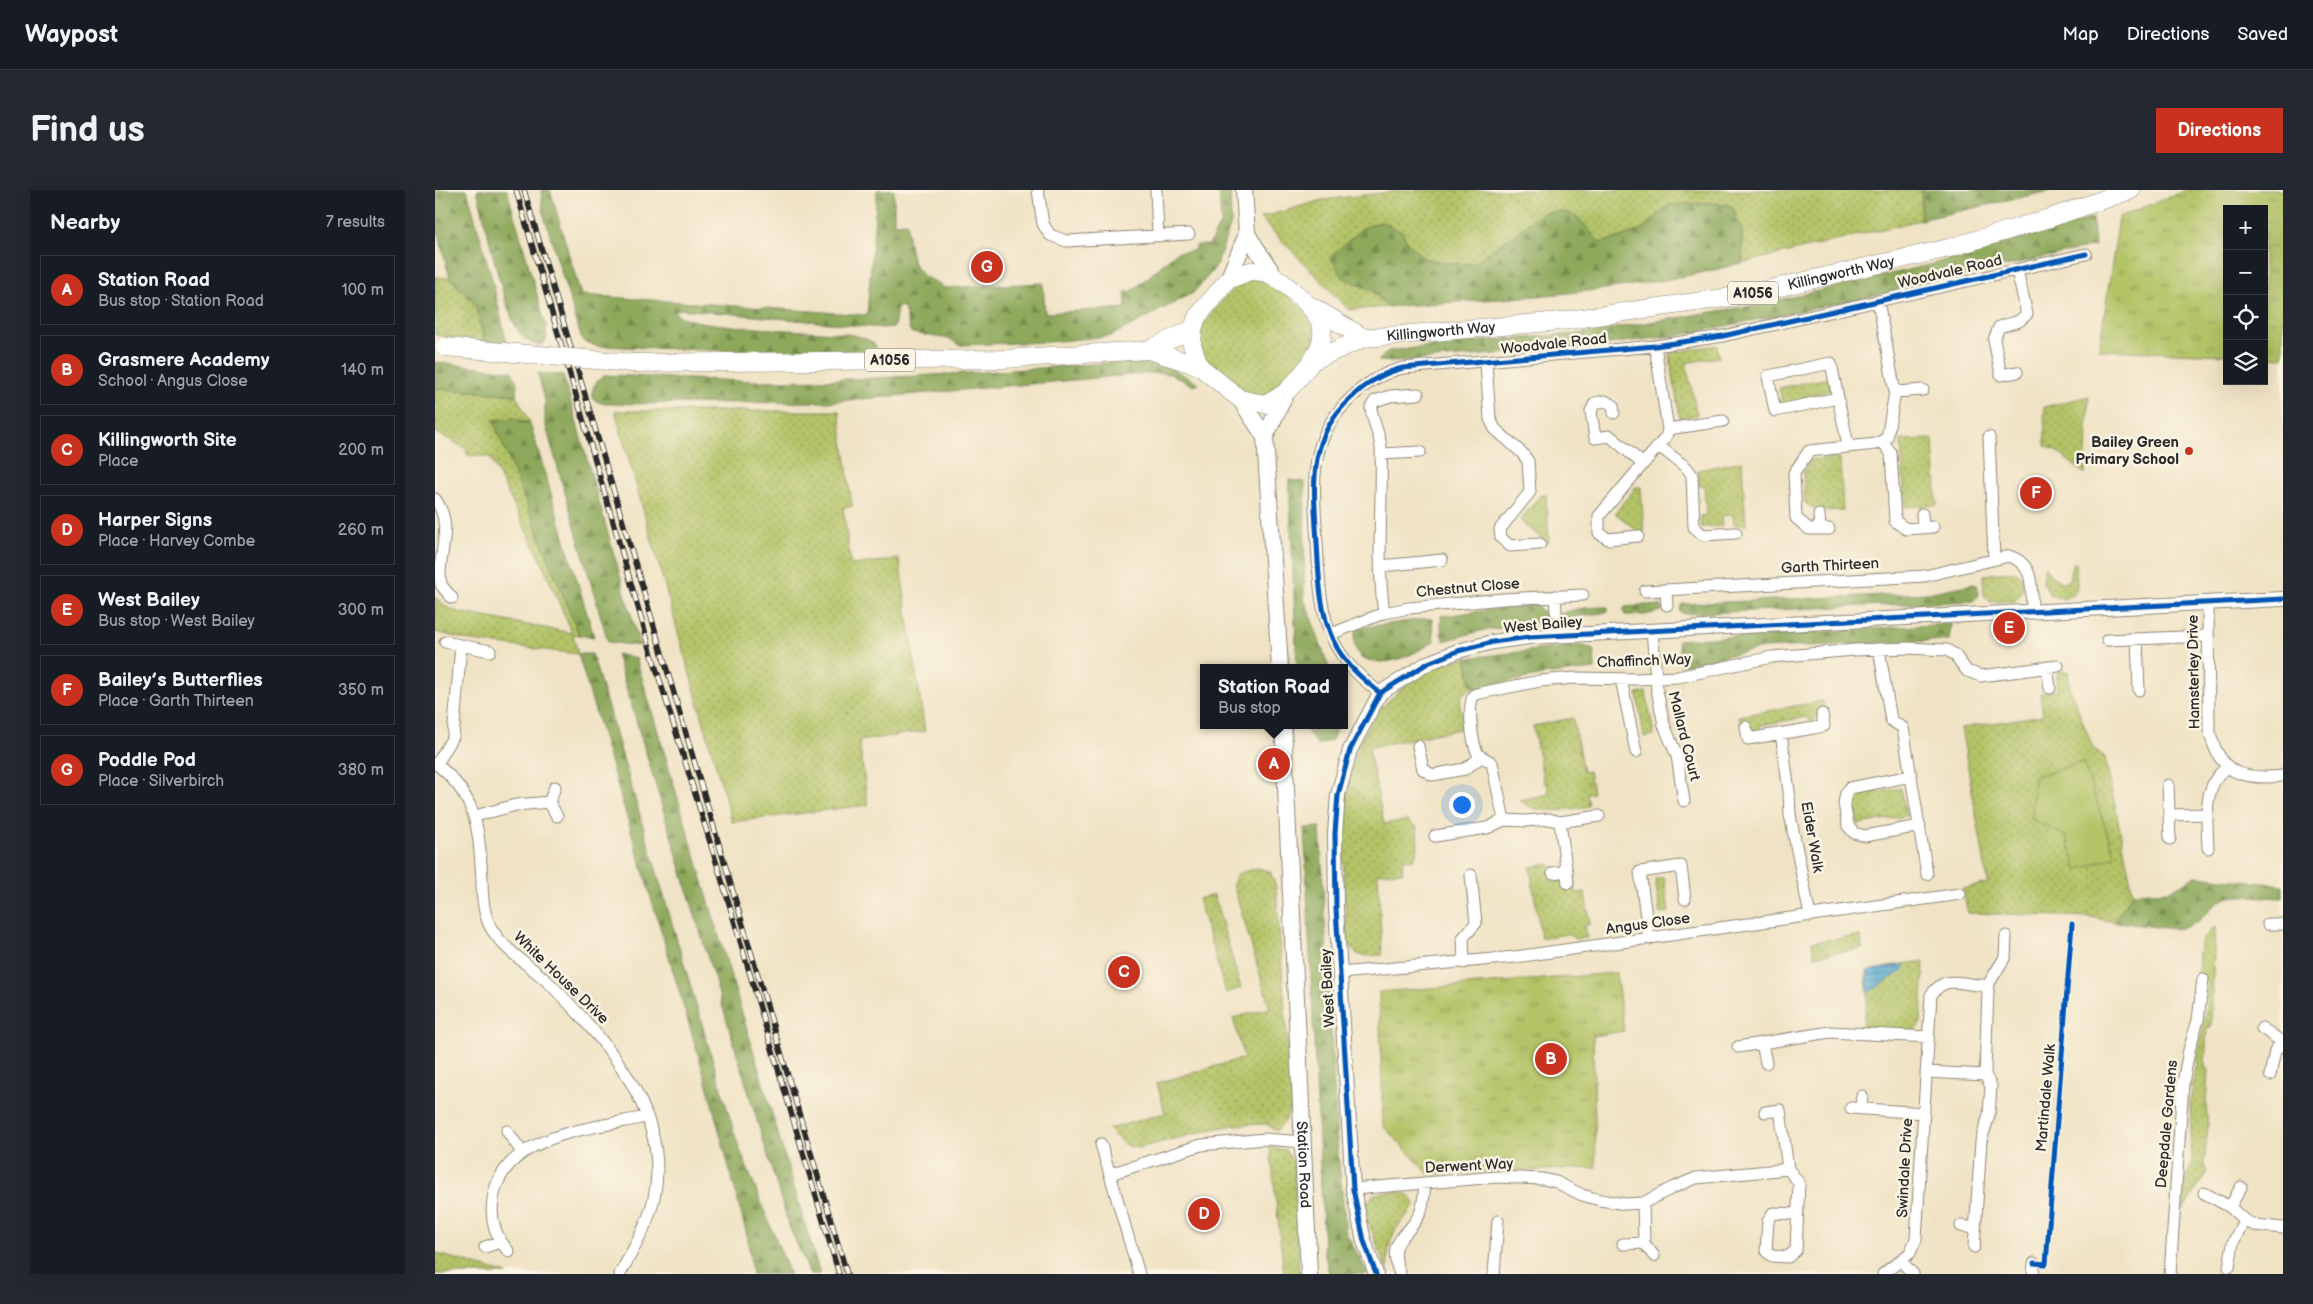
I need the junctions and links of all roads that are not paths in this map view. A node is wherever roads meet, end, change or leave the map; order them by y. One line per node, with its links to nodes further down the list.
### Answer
1 (1038, 190): 7 (street)
2 (1156, 190): 7 (street)
3 (1244, 190): 6 (main road)
4 (2131, 190): 15 (main road, Killingworth Way / A1056)
5 (1189, 234): 7 (street)
6 (1247, 234): 10 (main road); 11 (main road)
7 (1158, 235)
8 (2086, 254): 9 (street, Woodvale Road)
9 (2017, 270): 12 (street, Woodvale Road); 22 (street)
10 (1273, 274): 11 (main road); 13 (main road)
11 (1228, 280): 14 (main road)
12 (1877, 301): 17 (street, Woodvale Road); 24 (street)
13 (1311, 306): 15 (main road, Killingworth Way); 19 (main road)
14 (1193, 329): 18 (main road, A1056); 21 (main road)
15 (1364, 338): 19 (main road, Killingworth Way / A1056)
16 (440, 346): 18 (main road, A1056, bridge)
17 (1655, 346): 20 (street, Woodvale Road); 31 (street)
18 (1148, 350): 21 (main road, A1056)
19 (1312, 361): 25 (main road)
20 (1486, 363): 45 (street); 62 (street, Woodvale Road)
21 (1199, 366): 28 (main road)
22 (2017, 372)
23 (1923, 390): 24 (street)
24 (1895, 392): 34 (street)
25 (1286, 394): 28 (main road); 33 (main road)
26 (1418, 394): 38 (street)
27 (1838, 398): 27 (street); 35 (street)
28 (1240, 399): 33 (main road)
29 (1614, 413): 39 (street)
30 (1723, 421): 31 (street)
31 (1668, 429): 36 (street)
32 (1989, 437): 47 (street)
33 (1265, 438): 70 (main road)
34 (1883, 442): 35 (street); 41 (street)
35 (1848, 445): 42 (street)
36 (1659, 446): 39 (street); 43 (street)
37 (1420, 452): 38 (street)
38 (1381, 454): 48 (street)
39 (1643, 464): 44 (street)
40 (435, 499): 49 (street)
41 (1922, 514)
42 (1819, 515)
43 (1728, 521)
44 (1638, 536)
45 (1533, 540)
46 (1433, 548): 48 (street, Chestnut Close)
47 (1994, 559): 50 (street, Garth Thirteen); 59 (street, Garth Thirteen)
48 (1381, 566): 60 (street)
49 (438, 586): 54 (street)
50 (1666, 590): 51 (street, Garth Thirteen); 57 (street)
51 (1645, 591)
52 (1583, 595): 53 (street, Chestnut Close)
53 (1555, 596): 58 (street); 60 (street, Chestnut Close)
54 (452, 598)
55 (2283, 599): 56 (street, West Bailey)
56 (2208, 603): 59 (street, West Bailey); 63 (street, Hamsterley Drive)
57 (1667, 605)
58 (1556, 612)
59 (2032, 612): 61 (street, West Bailey)
60 (1384, 614): 62 (street, Chestnut Close)
61 (1652, 630): 71 (street, Mallard Court); 75 (street, West Bailey)
62 (1331, 634): 75 (street, Woodvale Road)
63 (2208, 636): 64 (street); 84 (street, Hamsterley Drive)
64 (2137, 639): 65 (street); 74 (street)
65 (2107, 640)
66 (445, 642): 67 (street)
67 (461, 646): 69 (street); 83 (street)
68 (1879, 649): 71 (street, Chaffinch Way); 73 (street, Chaffinch Way); 85 (street)
69 (490, 651)
70 (1280, 664)
71 (1656, 678): 72 (street, Chaffinch Way); 89 (street, Mallard Court)
72 (1621, 679): 81 (street); 82 (street, Chaffinch Way)
73 (2050, 688)
74 (2139, 690)
75 (1380, 693): 117 (street, West Bailey)
76 (1822, 714): 79 (street)
77 (1746, 727): 79 (street)
78 (1283, 729): 134 (main road, Station Road)
79 (1781, 733): 111 (street, Eider Walk)
80 (1418, 746): 82 (street)
81 (1636, 752)
82 (1481, 757): 96 (street)
83 (436, 763): 93 (street, White House Drive)
84 (2227, 768): 86 (street); 91 (street)
85 (1911, 776): 98 (street); 98 (street)
86 (2283, 776)
87 (2168, 784): 92 (street)
88 (555, 787): 90 (street)
89 (1684, 801)
90 (549, 802): 93 (street); 94 (street)
91 (2206, 814): 92 (street); 101 (street)
92 (2169, 815): 100 (street)
93 (475, 816): 132 (street, White House Drive)
94 (557, 816)
95 (1599, 816): 97 (street)
96 (1503, 820): 97 (street); 99 (street)
97 (1560, 822): 102 (street)
98 (1920, 826): 104 (street)
99 (1435, 836)
100 (2170, 839)
101 (2207, 848)
102 (1567, 871): 103 (street); 106 (street)
103 (1553, 872)
104 (1927, 874)
105 (1471, 875): 116 (street)
106 (1569, 883)
107 (1683, 883): 108 (street); 110 (street); 115 (street)
108 (1671, 885)
109 (1960, 894): 111 (street, Angus Close)
110 (1685, 900)
111 (1810, 916): 115 (street, Angus Close)
112 (2268, 924): 113 (street)
113 (2283, 924)
114 (2006, 936): 119 (street)
115 (1649, 939): 116 (street, Angus Close)
116 (1465, 963): 117 (street, Angus Close)
117 (1340, 972): 141 (street, West Bailey)
118 (2203, 979): 170 (street, Deepdale Gardens)
119 (1986, 988): 121 (street, Swindale Drive); 127 (street)
120 (2262, 1028): 122 (street)
121 (1929, 1037): 123 (street); 126 (street, Swindale Drive)
122 (2282, 1042): 128 (street)
123 (1762, 1043): 124 (street); 125 (street)
124 (1738, 1047)
125 (1766, 1063)
126 (1926, 1072): 127 (street); 131 (street, Swindale Drive)
127 (1985, 1075): 149 (street)
128 (2269, 1075)
129 (1862, 1096): 131 (street)
130 (1765, 1112): 137 (street)
131 (1924, 1113): 160 (street, Swindale Drive)
132 (646, 1117): 136 (street); 162 (street, White House Drive)
133 (507, 1131): 136 (street)
134 (1303, 1142): 138 (street); 164 (main road, Station Road)
135 (1101, 1144): 138 (street)
136 (522, 1152): 153 (street)
137 (1788, 1169): 143 (street, Derwent Way); 145 (street)
138 (1109, 1174): 163 (street)
139 (1425, 1183): 141 (street, Derwent Way); 143 (street, Derwent Way); 166 (street)
140 (2241, 1187): 144 (street)
141 (1353, 1189): 165 (street, West Bailey)
142 (2204, 1193): 144 (street)
143 (1643, 1203): 154 (street)
144 (2230, 1207): 147 (street)
145 (1797, 1214)
146 (1498, 1220): 152 (street)
147 (2243, 1220): 150 (street); 161 (street)
148 (1961, 1226): 149 (street)
149 (1975, 1228): 157 (street)
150 (2283, 1228)
151 (1484, 1232): 152 (street)
152 (1497, 1234): 167 (street)
153 (500, 1242): 156 (street); 158 (street)
154 (1644, 1243): 155 (street); 159 (street)
155 (1623, 1244)
156 (485, 1247)
157 (1974, 1247)
158 (509, 1252)
159 (1654, 1256)
160 (1901, 1261): 168 (street, Swindale Drive); 169 (street)
161 (2229, 1267)
162 (620, 1274)
163 (1139, 1274)
164 (1309, 1274)
165 (1376, 1274)
166 (1400, 1274)
167 (1494, 1274)
168 (1883, 1274)
169 (1913, 1274)
170 (2170, 1274)

